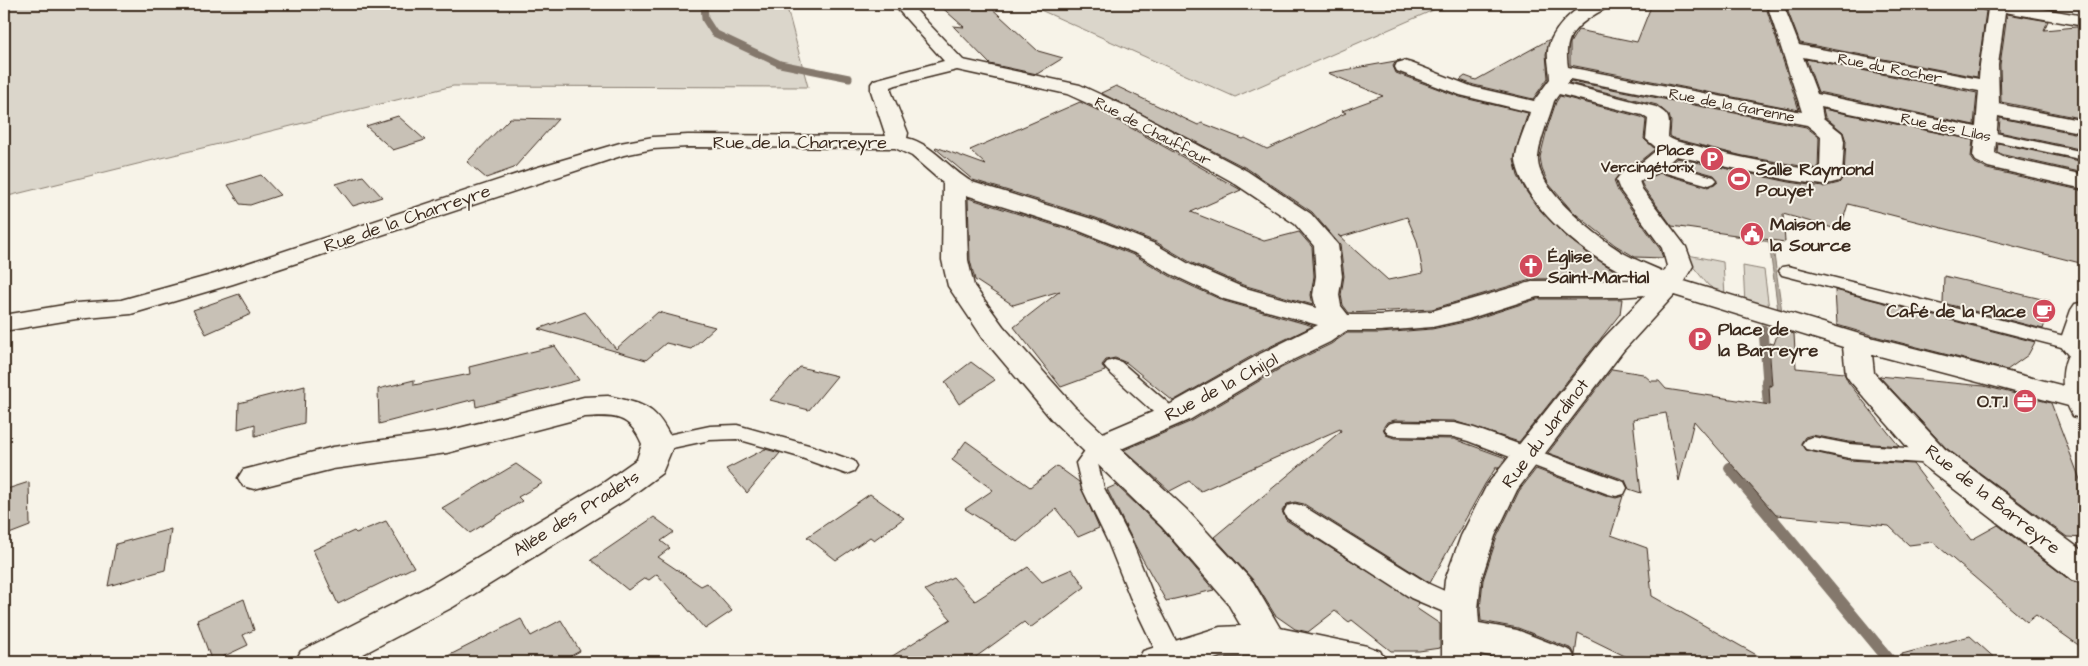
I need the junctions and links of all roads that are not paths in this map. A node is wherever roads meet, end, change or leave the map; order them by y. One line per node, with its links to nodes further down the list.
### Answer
1 (901, 4): 7 (street)
2 (1602, 4): 9 (street)
3 (1775, 4): 6 (street, Rue de la Garenne)
4 (1993, 4): 5 (street); 10 (street)
5 (2084, 20)
6 (1791, 49): 10 (street, Rue du Rocher); 13 (street, Rue de la Garenne)
7 (957, 64): 16 (street); 27 (street, Rue de Chauffour)
8 (1404, 67): 12 (street)
9 (1558, 80): 12 (street); 13 (street, Rue de la Garenne); 17 (street)
10 (1989, 87): 11 (street)
11 (1988, 108): 14 (street); 15 (street)
12 (1542, 109): 24 (street)
13 (1811, 109): 15 (street, Rue des Lilas); 17 (street)
14 (2084, 127)
15 (1986, 135): 18 (lane, Rue des Lilas); 22 (street)
16 (895, 142): 21 (street, Rue de la Charreyre); 26 (street, Rue de la Charreyre)
17 (1670, 149): 19 (street)
18 (2084, 156)
19 (1653, 165): 20 (lane); 24 (street, Rue du Jardinot)
20 (1709, 180)
21 (954, 181): 27 (street, Rue de la Charreyre); 36 (street)
22 (2084, 182)
23 (1788, 271): 29 (lane)
24 (1669, 285): 27 (street, Rue de la Charreyre); 28 (street); 37 (street, Rue du Jardinot)
25 (2084, 310): 29 (street)
26 (4, 323)
27 (1340, 323): 32 (street, Rue de la Chijol)
28 (1857, 342): 31 (street); 38 (street, Rue de la Barreyre)
29 (2080, 351): 31 (street)
30 (1114, 366): 32 (lane)
31 (2082, 404)
32 (1170, 416): 36 (street, Rue de la Chijol)
33 (1395, 428): 37 (lane)
34 (658, 444): 39 (lane); 40 (street); 47 (street, Allée des Pradets)
35 (1813, 444): 38 (lane)
36 (1100, 446): 45 (street); 46 (lane)
37 (1526, 455): 41 (lane); 44 (street, Rue du Jardinot)
38 (1934, 456): 43 (street, Rue de la Barreyre)
39 (846, 466)
40 (254, 478)
41 (1616, 488)
42 (1295, 512): 44 (lane)
43 (2084, 570)
44 (1461, 635): 49 (street)
45 (1268, 641): 46 (street); 48 (street)
46 (1163, 660)
47 (314, 662)
48 (1366, 662)
49 (1558, 662)

